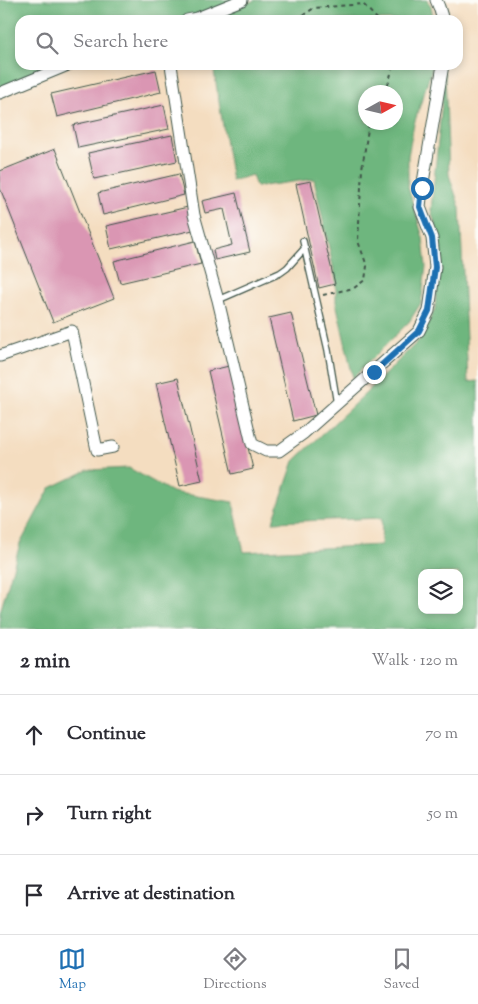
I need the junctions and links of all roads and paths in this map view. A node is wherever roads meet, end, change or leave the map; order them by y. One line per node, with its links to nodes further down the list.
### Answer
1 (242, 0): 3 (street)
2 (436, 0): 6 (street)
3 (204, 15)
4 (304, 15): 5 (path)
5 (373, 15)
6 (442, 15)
7 (56, 70): 12 (street)
8 (172, 70): 17 (street)
9 (392, 70): 11 (path)
10 (443, 70): 19 (street)
11 (387, 85)
12 (0, 93)
13 (368, 130): 16 (path)
14 (303, 241): 15 (lane)
15 (305, 248): 16 (lane); 17 (lane)
16 (316, 297): 19 (lane)
17 (218, 300): 19 (street)
18 (0, 356): 20 (street)
19 (337, 404)
20 (113, 447)

